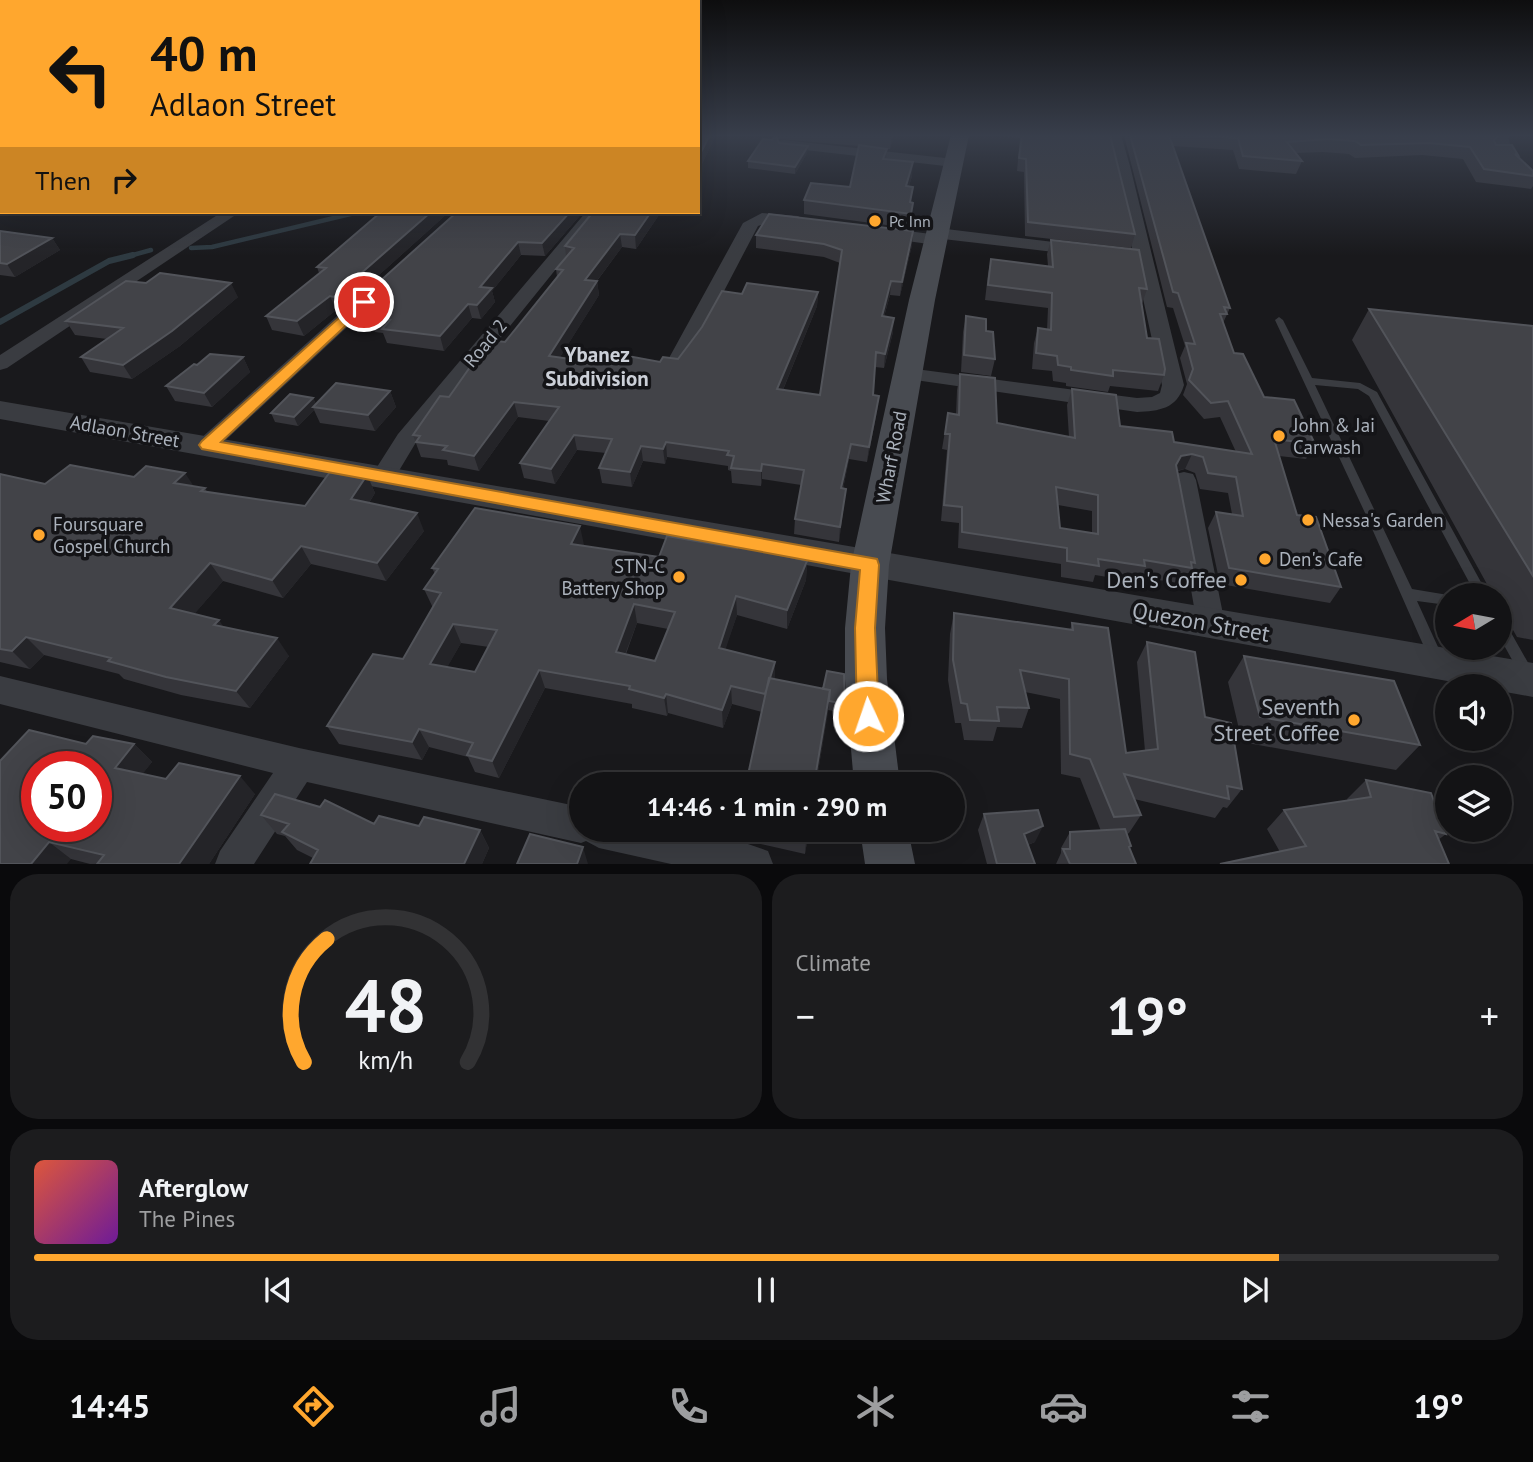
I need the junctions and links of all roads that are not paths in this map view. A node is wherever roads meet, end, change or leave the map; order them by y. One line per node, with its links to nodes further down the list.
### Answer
1 (951, 175): 7 (main road, Wharf Road)
2 (1122, 175): 13 (street)
3 (229, 214): 12 (street)
4 (592, 214): 17 (street, Road 2)
5 (821, 224): 11 (street)
6 (872, 231): 7 (street)
7 (937, 236): 8 (street); 13 (main road, Wharf Road)
8 (1090, 251)
9 (401, 268): 16 (street)
10 (1279, 320): 14 (lane)
11 (679, 358)
12 (0, 364)
13 (908, 374): 19 (main road, Wharf Road)
14 (1309, 381): 20 (lane); 21 (lane)
15 (0, 410): 16 (street, Adlaon Street)
16 (207, 445): 17 (street, Adlaon Street)
17 (382, 478): 19 (street, Adlaon Street)
18 (1184, 480): 23 (street)
19 (870, 565): 23 (street, Quezon Street); 29 (main road, Wharf Road)
20 (1475, 583)
21 (1408, 594): 22 (lane); 25 (lane)
22 (1435, 598)
23 (1211, 624): 25 (street, Quezon Street)
24 (1512, 647): 26 (lane)
25 (1438, 664): 26 (street, Quezon Street)
26 (1531, 680)
27 (0, 690): 28 (street)
28 (299, 764): 30 (street); 33 (street)
29 (875, 772)
30 (569, 822)
31 (656, 842): 34 (street)
32 (886, 842): 35 (main road)
33 (233, 863)
34 (755, 863)
35 (890, 863)

